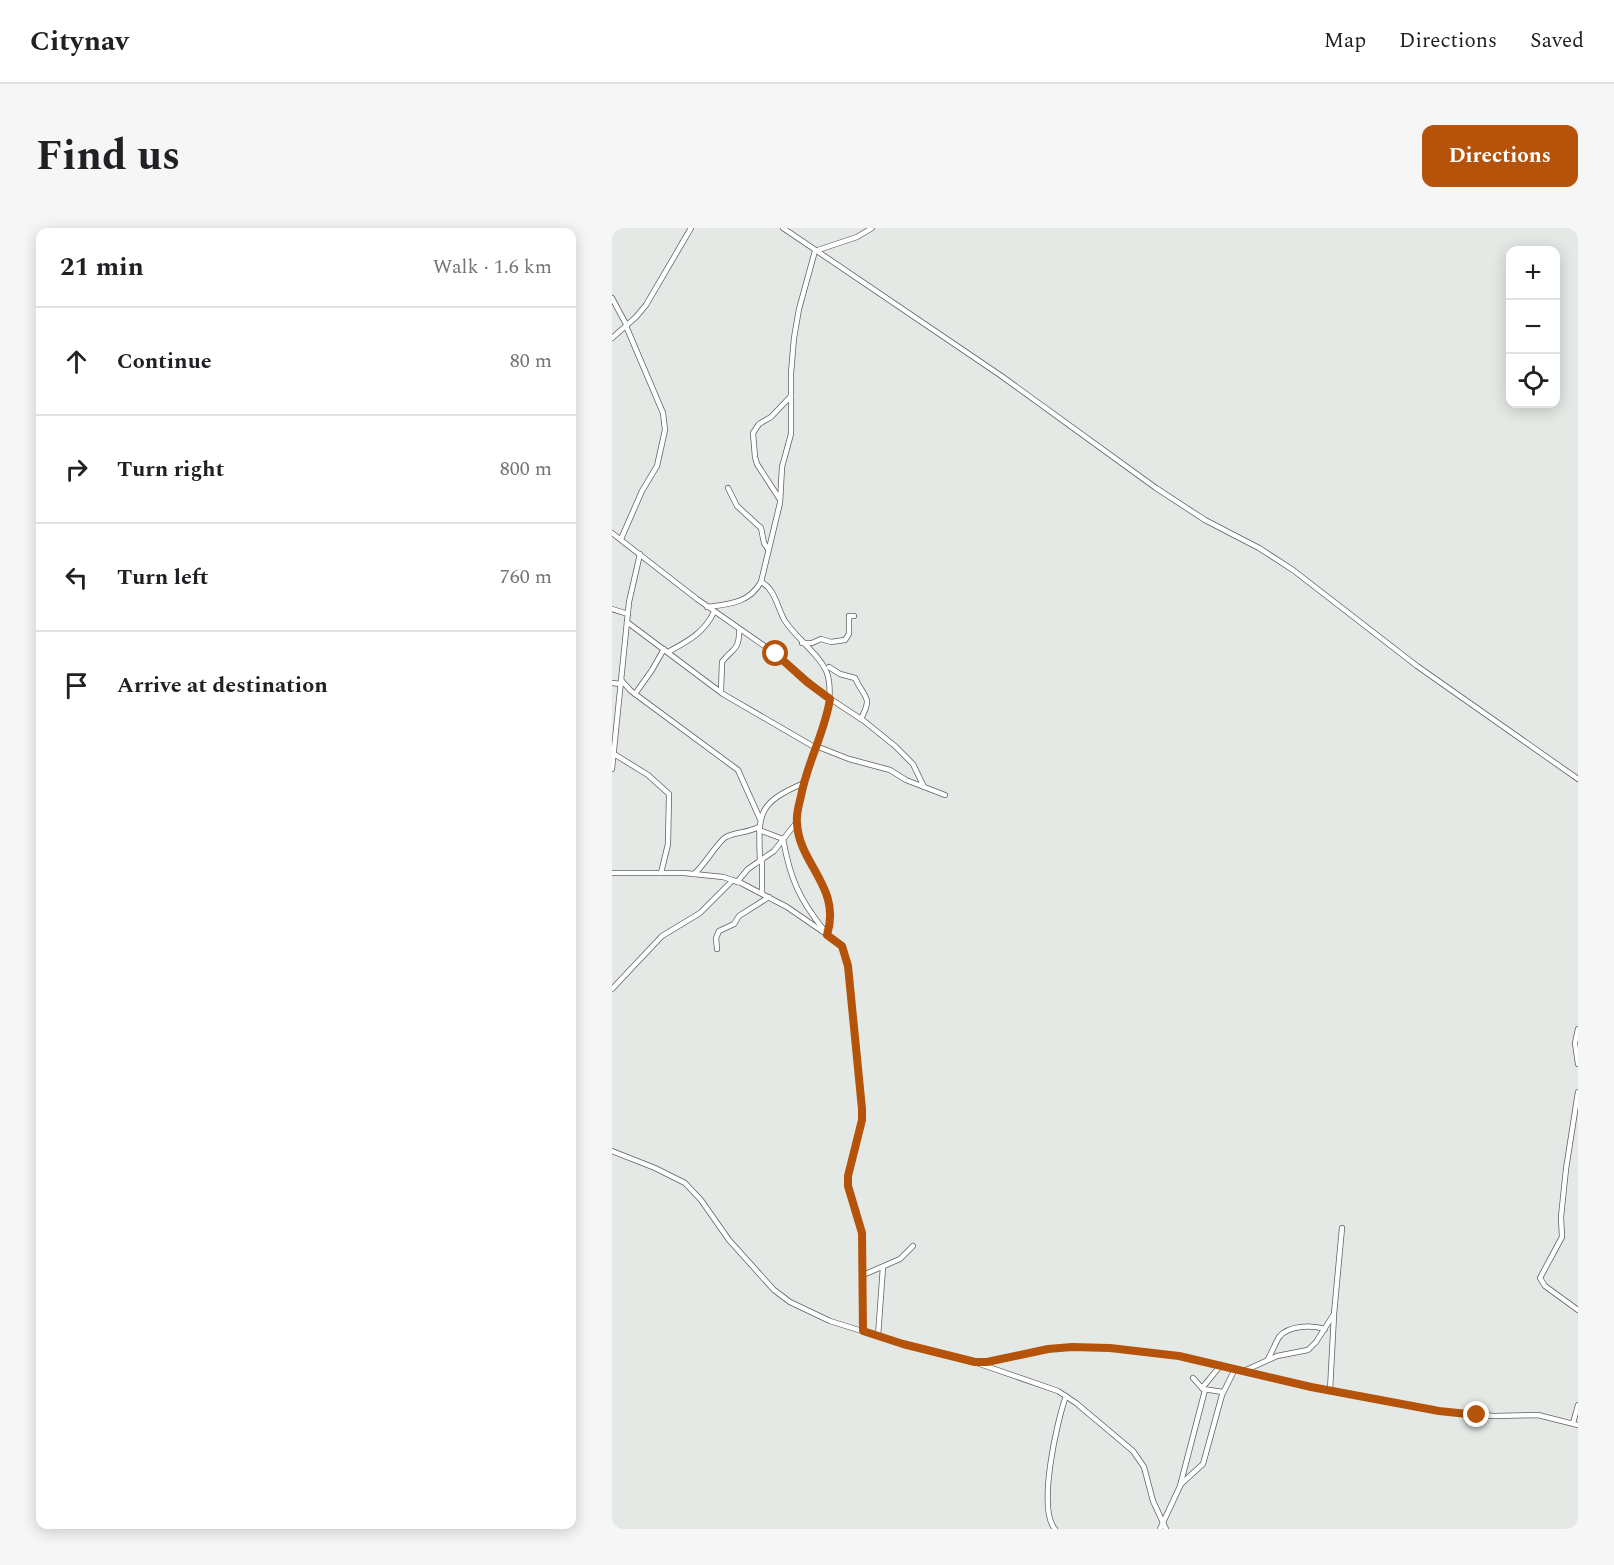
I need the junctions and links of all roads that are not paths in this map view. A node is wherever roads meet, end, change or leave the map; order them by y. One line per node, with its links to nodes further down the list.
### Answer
1 (691, 228): 6 (street)
2 (783, 228): 4 (street)
3 (873, 228): 4 (street)
4 (814, 251): 8 (street); 35 (street)
5 (612, 298): 6 (street)
6 (627, 326): 7 (street); 12 (street)
7 (612, 338)
8 (791, 396): 10 (street); 10 (street)
9 (728, 488): 13 (street)
10 (780, 500): 13 (street)
11 (612, 533): 12 (street)
12 (621, 539): 14 (street)
13 (768, 549): 15 (street)
14 (640, 554): 16 (street); 19 (street)
15 (761, 582): 16 (street); 23 (street)
16 (707, 607): 18 (street)
17 (612, 609): 19 (street)
18 (714, 612): 22 (street); 24 (street)
19 (628, 614): 21 (street)
20 (854, 616): 23 (street)
21 (627, 621): 24 (street); 27 (street)
22 (739, 629): 28 (street); 30 (street)
23 (802, 643): 30 (street)
24 (666, 651): 28 (street); 29 (street)
25 (829, 667): 31 (street)
26 (612, 683): 27 (street)
27 (621, 683): 29 (street); 33 (street)
28 (721, 691): 32 (street)
29 (635, 694): 39 (street)
30 (830, 699): 31 (street); 32 (street)
31 (861, 719): 37 (street)
32 (816, 747): 36 (street); 37 (street)
33 (614, 754): 34 (street); 45 (street)
34 (612, 769)
35 (1578, 779)
36 (804, 783): 39 (street); 40 (street)
37 (924, 786): 38 (street)
38 (945, 795)
39 (760, 819): 41 (street)
40 (796, 823): 42 (street); 50 (street)
41 (759, 829): 42 (street); 43 (street); 46 (street)
42 (783, 839): 43 (street); 50 (street)
43 (761, 860): 47 (street); 48 (street)
44 (612, 873): 45 (street)
45 (661, 873): 46 (street)
46 (694, 874): 47 (street)
47 (735, 881): 48 (street); 52 (street)
48 (762, 893): 49 (street)
49 (769, 897): 50 (street); 51 (street)
50 (827, 935): 60 (street)
51 (717, 949)
52 (612, 989)
53 (1578, 1029): 54 (street)
54 (1578, 1064)
55 (1578, 1092): 61 (street)
56 (612, 1151): 64 (street)
57 (1342, 1228): 62 (street)
58 (913, 1246): 59 (street)
59 (883, 1267): 60 (street); 65 (street)
60 (863, 1275): 64 (street)
61 (1578, 1310)
62 (1335, 1314): 63 (street); 75 (street)
63 (1325, 1329): 66 (street); 66 (street)
64 (863, 1331): 65 (street)
65 (878, 1336): 67 (street)
66 (1268, 1359): 68 (street)
67 (975, 1362): 69 (street); 77 (street)
68 (1258, 1363): 71 (street); 72 (street)
69 (1221, 1365): 70 (street); 74 (street)
70 (1235, 1368): 71 (street); 76 (street)
71 (1244, 1371): 72 (street)
72 (1259, 1375): 75 (street)
73 (1192, 1378): 74 (street)
74 (1203, 1389): 76 (street); 80 (street)
75 (1330, 1390): 79 (street)
76 (1223, 1392): 80 (street)
77 (1066, 1396): 81 (street); 82 (street)
78 (1578, 1405): 79 (street)
79 (1575, 1424)
80 (1180, 1486): 81 (street)
81 (1161, 1526): 83 (street)
82 (1054, 1529)
83 (1166, 1529)

